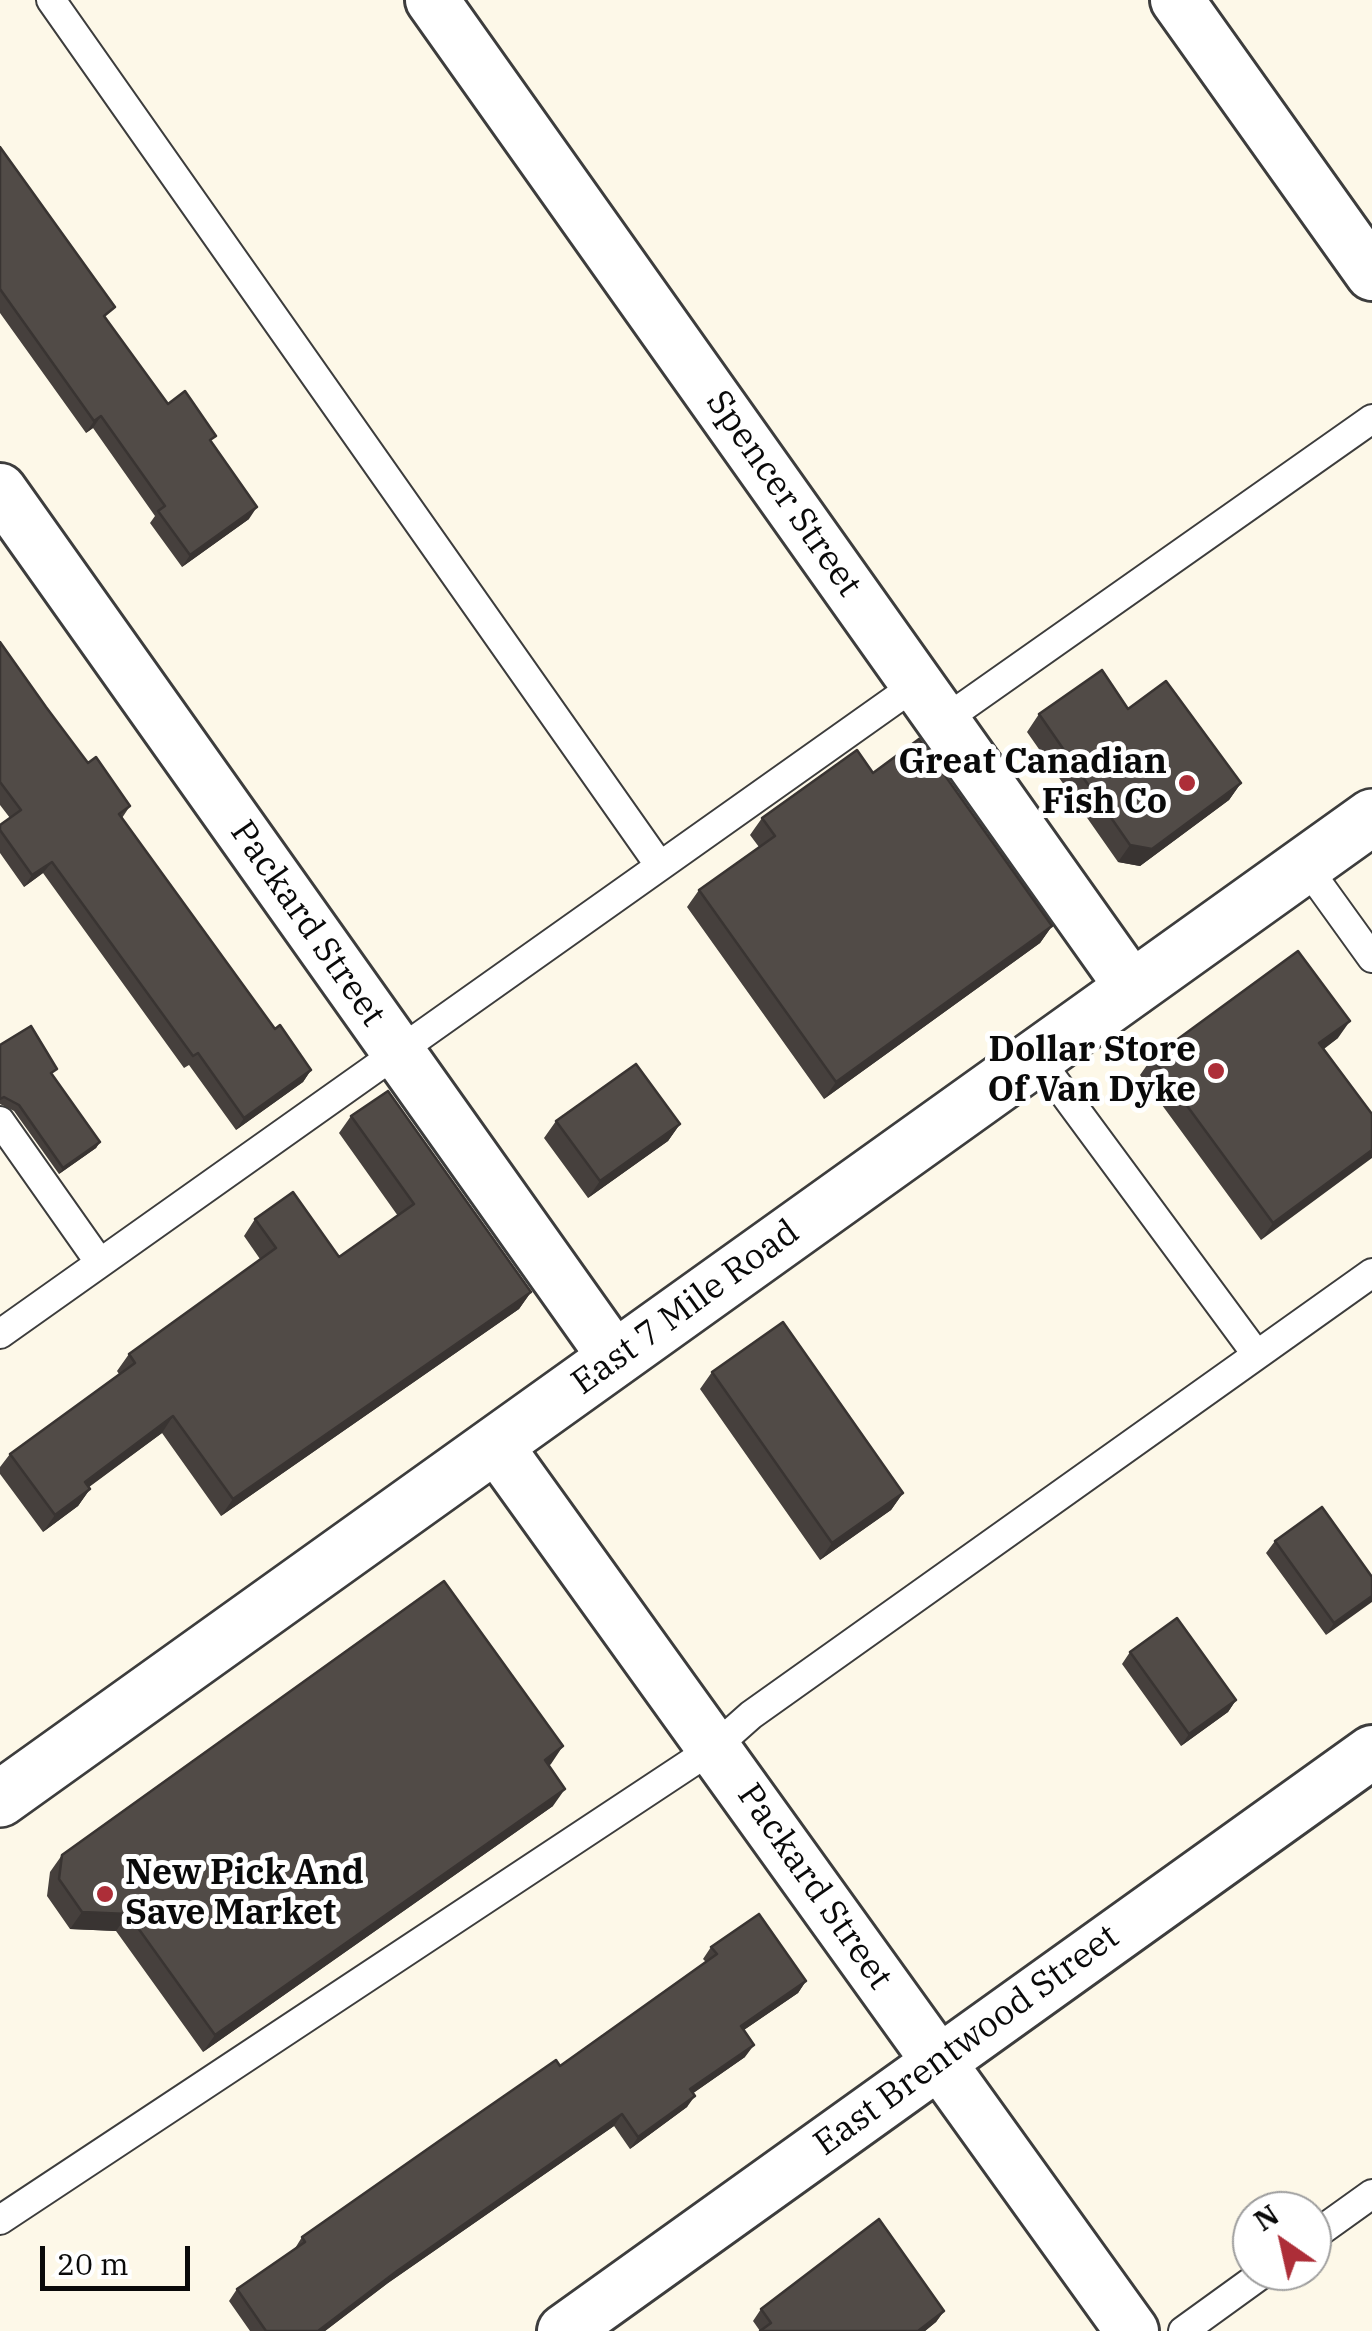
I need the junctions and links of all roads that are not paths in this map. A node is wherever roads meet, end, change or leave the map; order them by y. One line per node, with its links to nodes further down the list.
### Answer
1 (51, 0): 10 (lane)
2 (432, 0): 7 (street, Spencer Street)
3 (1177, 0): 4 (street)
4 (1372, 274)
5 (1372, 419): 7 (lane)
6 (0, 490): 13 (street, Packard Street)
7 (930, 703): 10 (lane); 12 (street, Spencer Street)
8 (1372, 817): 9 (street, East 7 Mile Road)
9 (1305, 865): 11 (lane); 12 (street, East 7 Mile Road)
10 (660, 866): 13 (lane)
11 (1372, 958)
12 (1133, 989): 14 (street, East 7 Mile Road)
13 (397, 1050): 16 (lane); 20 (street, Packard Street)
14 (1037, 1057): 19 (lane); 20 (street, East 7 Mile Road)
15 (0, 1122): 16 (lane)
16 (100, 1262): 18 (lane)
17 (1372, 1273): 19 (lane)
18 (0, 1334)
19 (1257, 1356): 22 (lane)
20 (615, 1358): 21 (street, East 7 Mile Road)
21 (495, 1444): 22 (street, Packard Street); 24 (street, East 7 Mile Road)
22 (715, 1747): 25 (street, Packard Street); 27 (lane)
23 (1372, 1752): 25 (street, East Brentwood Street)
24 (1, 1796)
25 (938, 2061): 30 (street, East Brentwood Street); 31 (street, Packard Street)
26 (1372, 2194): 28 (lane)
27 (0, 2220)
28 (1332, 2223)
29 (1238, 2291): 32 (lane)
30 (564, 2331)
31 (1132, 2331)
32 (1182, 2331)

